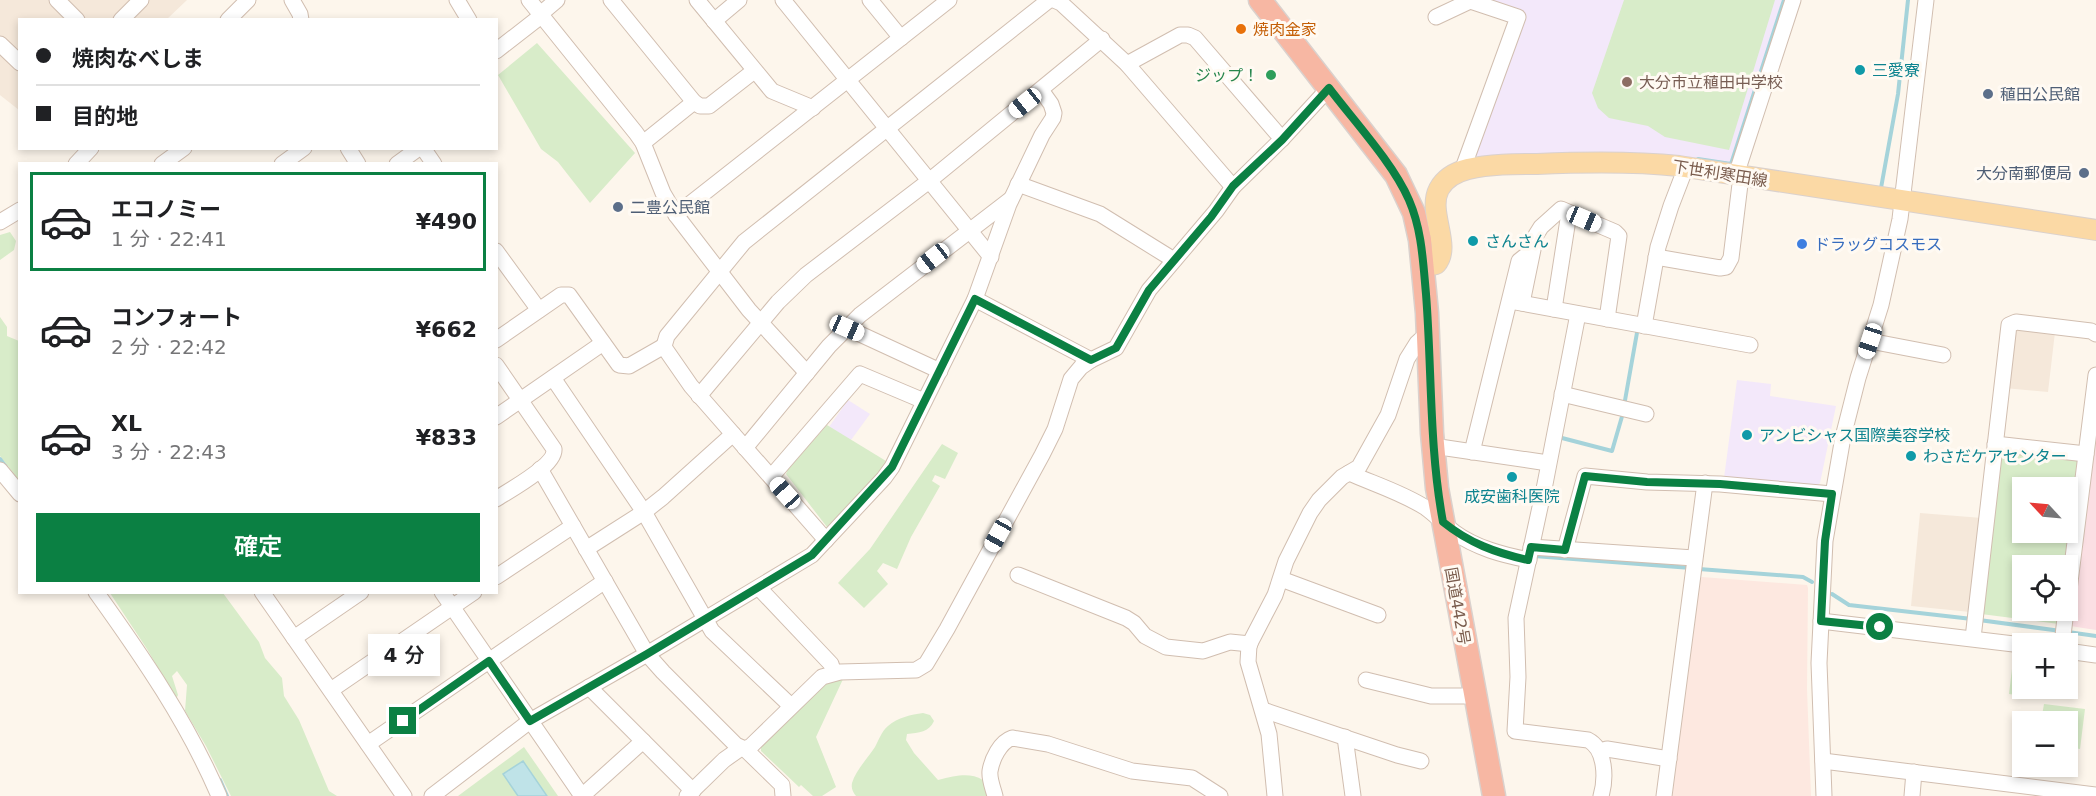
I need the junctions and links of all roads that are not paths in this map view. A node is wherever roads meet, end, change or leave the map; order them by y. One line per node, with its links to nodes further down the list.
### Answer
1 (57, 0): 21 (street)
2 (141, 0): 22 (street)
3 (248, 0): 23 (street)
4 (292, 0): 24 (street)
5 (457, 0): 25 (street)
6 (529, 0): 19 (street)
7 (557, 0): 19 (street)
8 (611, 0): 37 (street)
9 (697, 0): 26 (street)
10 (739, 0): 26 (street)
11 (783, 0): 34 (street)
12 (870, 0): 27 (street)
13 (949, 0): 27 (street)
14 (1049, 0): 39 (street)
15 (1054, 0): 28 (street)
16 (1260, 0): 35 (highway, 国道442号)
17 (1793, 0): 54 (street)
18 (1926, 0): 58 (street)
19 (541, 16): 30 (street); 41 (street)
20 (1436, 17): 53 (street)
21 (75, 18)
22 (123, 18)
23 (230, 18)
24 (301, 18)
25 (468, 18)
26 (714, 21): 33 (street)
27 (901, 38): 34 (street)
28 (1102, 39): 32 (street); 36 (street)
29 (0, 44): 31 (street)
30 (498, 49)
31 (18, 61)
32 (1127, 64): 40 (street); 56 (street)
33 (754, 71): 37 (street); 38 (street)
34 (848, 80): 38 (street); 39 (street)
35 (1329, 88): 40 (street); 69 (highway, 国道442号)
36 (1041, 90): 55 (street); 57 (street)
37 (694, 102): 41 (street)
38 (813, 108): 61 (street)
39 (887, 129): 55 (street); 70 (street)
40 (1282, 140): 56 (street)
41 (643, 143): 61 (street)
42 (89, 150): 47 (street)
43 (181, 150): 48 (street)
44 (301, 150): 49 (street)
45 (418, 150): 50 (street)
46 (423, 150): 51 (street)
47 (78, 162)
48 (165, 162)
49 (285, 162)
50 (400, 162)
51 (432, 162)
52 (1686, 167): 53 (main road, 下世利寒田線); 54 (main road, 下世利寒田線); 67 (street)
53 (1462, 171): 69 (main road)
54 (1738, 176): 58 (main road, 下世利寒田線); 67 (street)
55 (929, 181): 63 (street); 77 (street)
56 (1233, 186): 68 (street)
57 (1015, 191): 63 (street); 66 (street); 68 (street)
58 (1903, 201): 64 (main road, 下世利寒田線); 83 (street)
59 (18, 211): 62 (street)
60 (1569, 213): 72 (street); 73 (street); 76 (street)
61 (676, 215): 70 (street)
62 (0, 222)
63 (969, 230): 66 (street); 79 (street)
64 (2096, 230)
65 (498, 254): 74 (street)
66 (991, 257): 71 (street)
67 (1656, 257): 78 (street)
68 (1174, 260): 88 (street)
69 (1423, 267): 80 (highway, 国道442号)
70 (719, 272): 77 (street); 86 (street)
71 (975, 299): 88 (street); 90 (street)
72 (1516, 302): 73 (street); 104 (street)
73 (1554, 309): 75 (street)
74 (539, 310): 82 (street); 84 (street)
75 (1578, 314): 76 (street); 94 (street)
76 (1607, 319): 78 (street)
77 (760, 323): 91 (street); 95 (street)
78 (1644, 326): 85 (street)
79 (847, 328): 90 (street); 91 (street)
80 (1429, 332): 102 (highway, 国道442号); 109 (street)
81 (2096, 334): 101 (street)
82 (498, 339)
83 (1870, 341): 87 (street); 113 (street)
84 (603, 343): 86 (street); 93 (street)
85 (1750, 345)
86 (664, 346): 95 (street)
87 (1943, 355)
88 (1091, 360): 146 (street)
89 (498, 368): 96 (street)
90 (940, 371): 97 (street)
91 (807, 373): 103 (street)
92 (2096, 375): 105 (street)
93 (553, 378): 96 (street); 115 (street)
94 (1562, 394): 98 (street); 106 (street)
95 (699, 396): 100 (street)
96 (520, 400): 99 (street); 108 (street)
97 (924, 401): 110 (street); 118 (street)
98 (1646, 414)
99 (498, 416)
100 (733, 434): 103 (street); 115 (street)
101 (1995, 444): 105 (street); 138 (street)
102 (1433, 446): 104 (street); 116 (highway, 国道442号)
103 (745, 448): 110 (street)
104 (1472, 452): 106 (street)
105 (2086, 454): 122 (street)
106 (1548, 463): 121 (street)
107 (0, 470): 112 (street)
108 (540, 470): 114 (street); 117 (street)
109 (1349, 473): 116 (street); 126 (street)
110 (771, 477): 118 (street)
111 (1705, 483): 113 (street); 120 (street); 123 (street)
112 (18, 492)
113 (1832, 494): 137 (street)
114 (498, 498)
115 (644, 512): 119 (street); 136 (street)
116 (1443, 522): 121 (street); 150 (highway, 国道442号)
117 (573, 526): 119 (street); 125 (street)
118 (826, 540): 128 (street)
119 (586, 549): 127 (street)
120 (1565, 550): 121 (street); 123 (street)
121 (1530, 554): 158 (street)
122 (2073, 555)
123 (1694, 558): 159 (street)
124 (1018, 575): 142 (street)
125 (498, 577)
126 (1281, 579): 135 (street); 142 (street)
127 (605, 581): 143 (street); 145 (street)
128 (759, 588): 136 (street); 146 (street)
129 (97, 594): 166 (street)
130 (263, 594): 139 (street)
131 (358, 594): 139 (street)
132 (443, 594): 134 (street)
133 (471, 594): 134 (street)
134 (452, 607): 145 (street); 149 (street)
135 (1378, 615)
136 (707, 619): 143 (street); 151 (street)
137 (1821, 621): 138 (street); 160 (street)
138 (1974, 633): 140 (street)
139 (294, 638): 149 (street)
140 (2012, 642)
141 (2078, 642): 144 (street)
142 (1250, 644): 152 (street)
143 (647, 654): 148 (street); 157 (street)
144 (2096, 655)
145 (489, 661): 153 (street); 156 (street)
146 (834, 673): 151 (street)
147 (1366, 680): 150 (street)
148 (589, 687): 153 (street); 155 (street)
149 (331, 690): 156 (street)
150 (1475, 696): 175 (highway, 国道442号)
151 (791, 706): 157 (street)
152 (1263, 710): 154 (street); 173 (street)
153 (530, 721): 168 (street); 169 (street)
154 (1345, 737): 161 (street); 174 (street)
155 (643, 741): 164 (street); 169 (street)
156 (368, 744): 167 (street)
157 (743, 748): 164 (street); 170 (street)
158 (1600, 751): 159 (street); 176 (street)
159 (1669, 759): 177 (street)
160 (1823, 760): 162 (street); 178 (street)
161 (1421, 761)
162 (1914, 772): 163 (street); 179 (street)
163 (2007, 790): 165 (street)
164 (690, 793)
165 (2096, 795)
166 (219, 796)
167 (404, 796)
168 (432, 796)
169 (582, 796)
170 (783, 796)
171 (995, 796): 172 (street)
172 (1220, 796)
173 (1275, 796)
174 (1353, 796)
175 (1494, 796)
176 (1601, 796)
177 (1664, 796)
178 (1824, 796)
179 (1911, 796)

